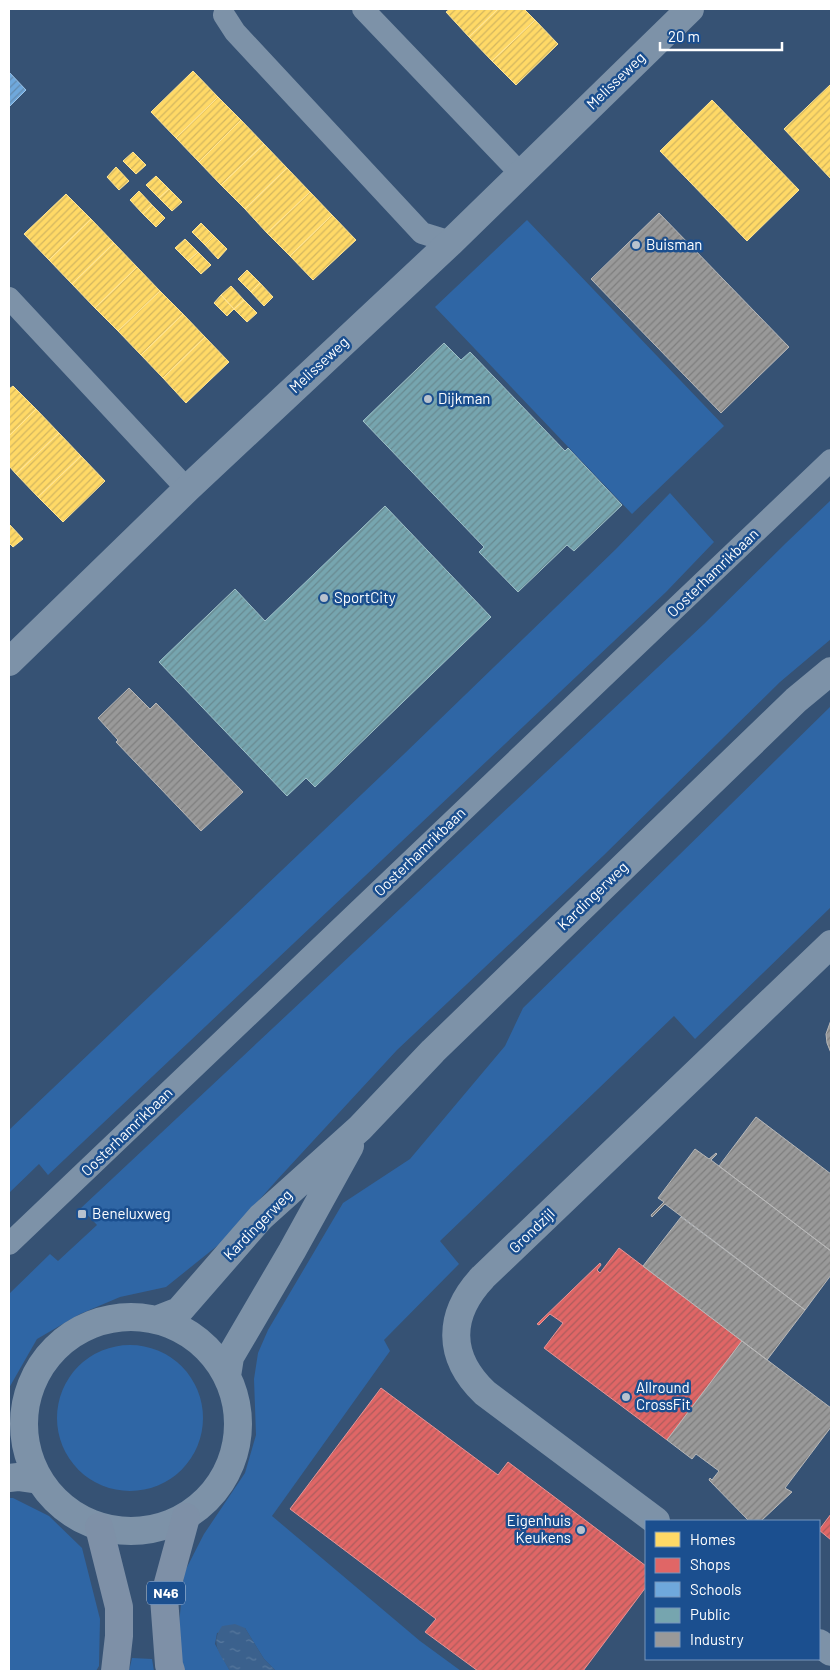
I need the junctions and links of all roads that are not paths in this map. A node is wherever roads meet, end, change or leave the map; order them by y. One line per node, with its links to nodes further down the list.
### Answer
1 (363, 9): 4 (lane)
2 (690, 9): 4 (street, Melisseweg)
3 (224, 15): 5 (lane)
4 (521, 174): 5 (street, Melisseweg)
5 (451, 242): 8 (street, Melisseweg)
6 (9, 298): 8 (lane)
7 (831, 460): 13 (lane, Oosterhamrikbaan)
8 (187, 489): 9 (street, Melisseweg)
9 (9, 662)
10 (831, 671): 12 (street, Kardingerweg)
11 (831, 944): 20 (street, Grondzijl)
12 (360, 1128): 14 (street, Kardingerweg); 15 (street, Kardingerweg)
13 (9, 1244)
14 (156, 1320): 15 (street); 16 (street)
15 (228, 1376): 19 (street)
16 (17, 1408): 18 (street)
17 (9, 1478): 18 (street)
18 (39, 1480): 21 (street)
19 (186, 1517): 21 (street); 25 (highway, N46)
20 (655, 1520)
21 (99, 1527): 24 (highway)
22 (820, 1644): 23 (street)
23 (831, 1652)
24 (116, 1671)
25 (171, 1671)

